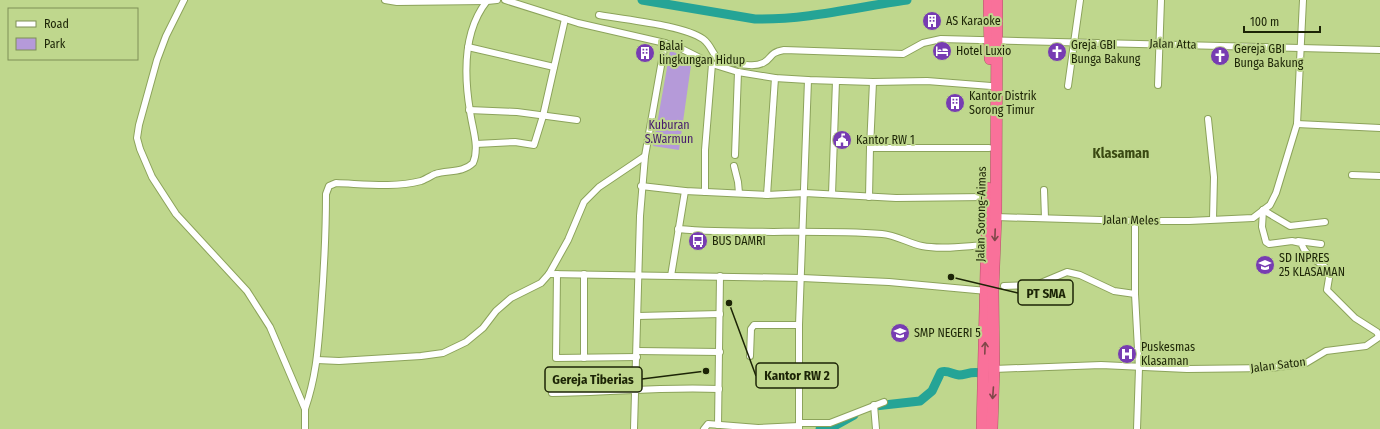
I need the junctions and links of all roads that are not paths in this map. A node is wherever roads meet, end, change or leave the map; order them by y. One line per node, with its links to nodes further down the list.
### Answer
1 (184, 0): 91 (street)
2 (387, 0): 3 (street)
3 (452, 0): 11 (street)
4 (497, 0): 11 (street)
5 (505, 0): 13 (street)
6 (989, 0): 14 (highway, Jalan Sorong-Aimas)
7 (997, 0): 14 (highway, Jalan Sorong-Aimas)
8 (1080, 0): 15 (street)
9 (1161, 0): 17 (street)
10 (1303, 0): 19 (street)
11 (487, 1): 18 (street)
12 (599, 15): 14 (street, Jalan Atta)
13 (565, 19): 16 (street); 22 (street)
14 (993, 39): 15 (street, Jalan Atta); 29 (highway, Jalan Sorong-Aimas); 56 (highway, Jalan Sorong-Aimas)
15 (1074, 41): 17 (street, Jalan Atta); 30 (street)
16 (665, 43): 21 (street); 41 (street)
17 (1159, 44): 19 (street, Jalan Atta); 28 (street)
18 (468, 47): 22 (street); 31 (street)
19 (1301, 48): 20 (street, Jalan Atta); 35 (street)
20 (1380, 50)
21 (712, 64): 23 (street); 48 (street)
22 (554, 67): 32 (street)
23 (738, 72): 24 (street); 40 (street)
24 (775, 78): 25 (street); 52 (street)
25 (808, 80): 26 (street); 50 (street)
26 (836, 81): 27 (street); 51 (street)
27 (873, 82): 29 (street); 38 (street)
28 (1158, 85)
29 (991, 86): 39 (highway, Jalan Sorong-Aimas)
30 (1068, 86)
31 (469, 110): 32 (street); 37 (street)
32 (543, 116): 34 (street); 37 (street)
33 (1208, 119): 58 (street)
34 (577, 120)
35 (1297, 124): 36 (street); 55 (street)
36 (1380, 128)
37 (476, 144): 83 (street)
38 (870, 148): 39 (street); 54 (street)
39 (989, 148): 53 (highway, Jalan Sorong-Aimas)
40 (735, 155)
41 (644, 156): 45 (street); 66 (street)
42 (734, 166): 49 (street)
43 (1352, 175): 44 (street)
44 (1380, 176)
45 (641, 186): 47 (street); 69 (street)
46 (1044, 190): 57 (street)
47 (685, 191): 48 (street); 61 (street)
48 (705, 192): 49 (street)
49 (739, 193): 52 (street)
50 (805, 193): 51 (street); 52 (street); 62 (street)
51 (832, 194): 54 (street)
52 (767, 195)
53 (988, 196): 54 (street); 65 (highway, Jalan Sorong-Aimas)
54 (869, 198)
55 (1264, 210): 58 (street, Jalan Meles); 60 (street); 63 (street)
56 (996, 217): 57 (street, Jalan Meles); 74 (highway, Jalan Sorong-Aimas, one-way to 74)
57 (1045, 218): 59 (street, Jalan Meles)
58 (1213, 219): 59 (street, Jalan Meles)
59 (1135, 221): 75 (street)
60 (1325, 222)
61 (678, 229): 62 (street); 70 (street)
62 (804, 231): 65 (street); 72 (street)
63 (1298, 241): 64 (street); 84 (street, Jalan Saton)
64 (1321, 244)
65 (986, 245): 74 (highway, Jalan Sorong-Aimas)
66 (549, 274): 67 (street); 83 (street)
67 (557, 274): 68 (street); 82 (street)
68 (584, 274): 69 (street); 82 (street)
69 (638, 275): 70 (street); 77 (street)
70 (671, 276): 71 (street)
71 (720, 276): 72 (street); 76 (street)
72 (802, 278): 74 (street); 78 (street)
73 (1004, 286): 75 (street)
74 (989, 291): 85 (highway, Jalan Sorong-Aimas); 98 (highway, Jalan Sorong-Aimas, one-way to 74)
75 (1136, 294): 84 (street)
76 (720, 314): 77 (street); 79 (street)
77 (638, 316): 80 (street)
78 (799, 325): 81 (street); 93 (street)
79 (720, 352): 80 (street); 86 (street)
80 (637, 354): 82 (street); 87 (street)
81 (750, 356)
82 (584, 358)
83 (318, 360): 91 (street)
84 (1139, 368): 85 (street, Jalan Saton); 100 (street)
85 (994, 369): 99 (highway, Jalan Sorong-Aimas, one-way to 99)
86 (719, 389): 87 (street); 92 (street)
87 (636, 391): 88 (street); 95 (street)
88 (552, 393)
89 (884, 402): 90 (street)
90 (875, 407): 93 (street); 97 (street)
91 (305, 409): 94 (street)
92 (718, 425): 93 (street); 96 (street)
93 (799, 426)
94 (305, 429)
95 (634, 429)
96 (704, 429)
97 (876, 429)
98 (982, 429)
99 (992, 429)
100 (1137, 429)

